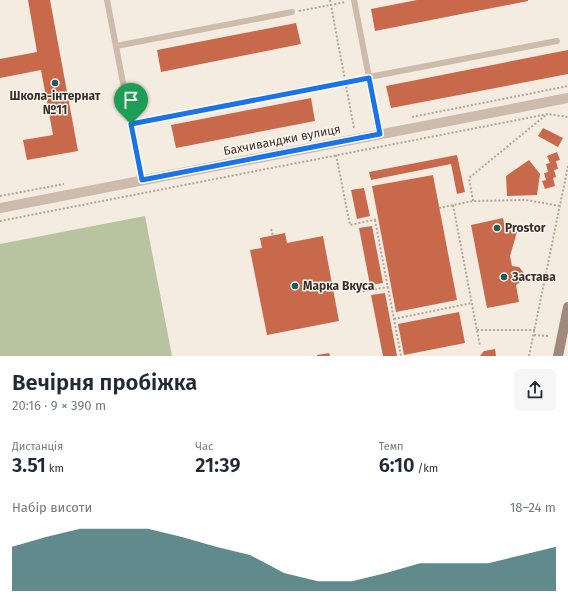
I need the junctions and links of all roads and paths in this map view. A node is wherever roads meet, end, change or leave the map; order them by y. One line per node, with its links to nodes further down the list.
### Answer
1 (107, 0): 7 (lane)
2 (330, 0): 4 (path)
3 (354, 0): 4 (path); 8 (lane)
4 (330, 5): 5 (path); 9 (path)
5 (292, 12): 7 (lane)
6 (557, 41): 8 (lane)
7 (116, 46): 16 (lane)
8 (369, 78): 9 (path); 18 (lane)
9 (345, 82): 11 (path); 17 (path)
10 (568, 86): 14 (path)
11 (308, 89): 16 (lane)
12 (568, 98): 18 (street, Бахчиванджи вулиця)
13 (548, 114): 15 (path); 19 (path); 22 (path)
14 (408, 118)
15 (568, 118)
16 (131, 124): 21 (lane)
17 (354, 128)
18 (380, 134): 21 (street, Бахчиванджи вулиця)
19 (336, 155): 28 (path); 29 (path)
20 (568, 166): 24 (path)
21 (142, 180): 25 (street, Бахчиванджи вулиця)
22 (473, 201): 23 (path); 24 (path)
23 (453, 205): 26 (path); 34 (path)
24 (560, 206): 38 (path)
25 (0, 208)
26 (439, 208)
27 (378, 219): 28 (path)
28 (375, 220): 32 (path)
29 (0, 221)
30 (271, 229): 31 (path)
31 (272, 236)
32 (388, 287): 33 (path); 36 (path)
33 (359, 292)
34 (472, 303): 36 (path); 37 (path)
35 (568, 307): 44 (main road)
36 (394, 318): 42 (path)
37 (477, 330): 38 (path); 41 (path)
38 (535, 330): 39 (path)
39 (534, 335): 40 (path); 43 (path)
40 (549, 336)
41 (480, 346)
42 (401, 356)
43 (529, 356)
44 (558, 356)

